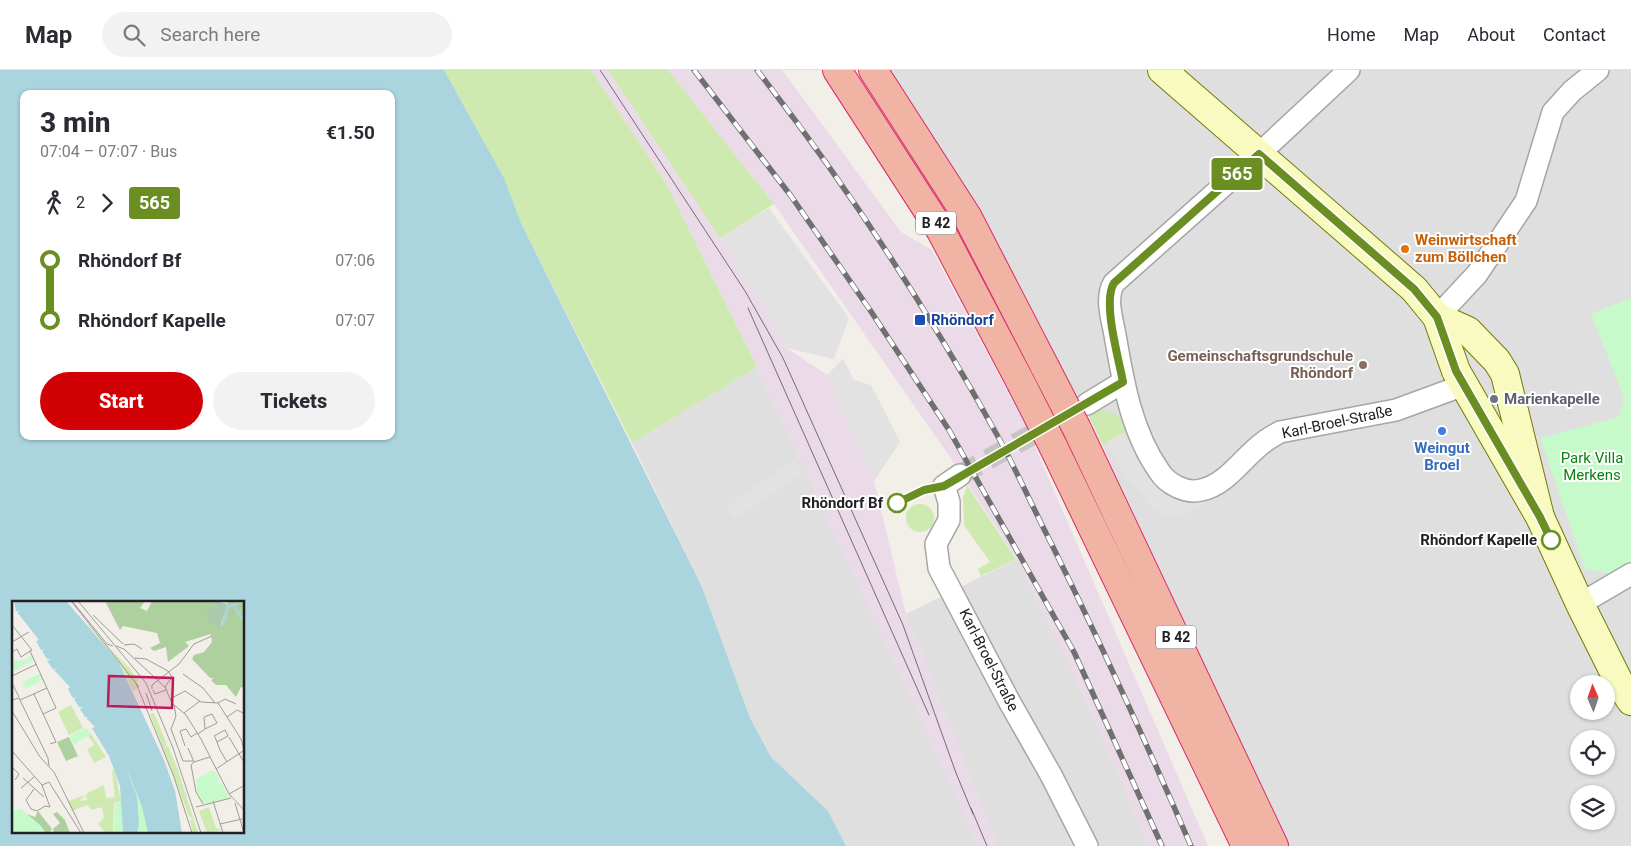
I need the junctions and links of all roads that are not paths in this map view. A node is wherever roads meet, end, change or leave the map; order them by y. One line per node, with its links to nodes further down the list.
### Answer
1 (837, 70): 18 (highway, B 42, bridge)
2 (873, 70): 19 (highway, B 42, bridge)
3 (1162, 70): 6 (main road)
4 (1349, 70): 6 (street, Karl-Broel-Straße)
5 (1598, 70): 7 (street)
6 (1259, 154): 7 (main road); 10 (street, Karl-Broel-Straße)
7 (1437, 317): 8 (main road); 9 (main road)
8 (1485, 349): 9 (main road); 13 (main road)
9 (1460, 378): 10 (street, Karl-Broel-Straße); 13 (main road)
10 (1123, 382): 11 (street)
11 (1087, 404)
12 (960, 476): 17 (street, Karl-Broel-Straße)
13 (1540, 517): 15 (main road)
14 (1631, 574): 15 (street)
15 (1580, 604): 16 (main road)
16 (1631, 701)
17 (1087, 846)
18 (1246, 846)
19 (1274, 846)

